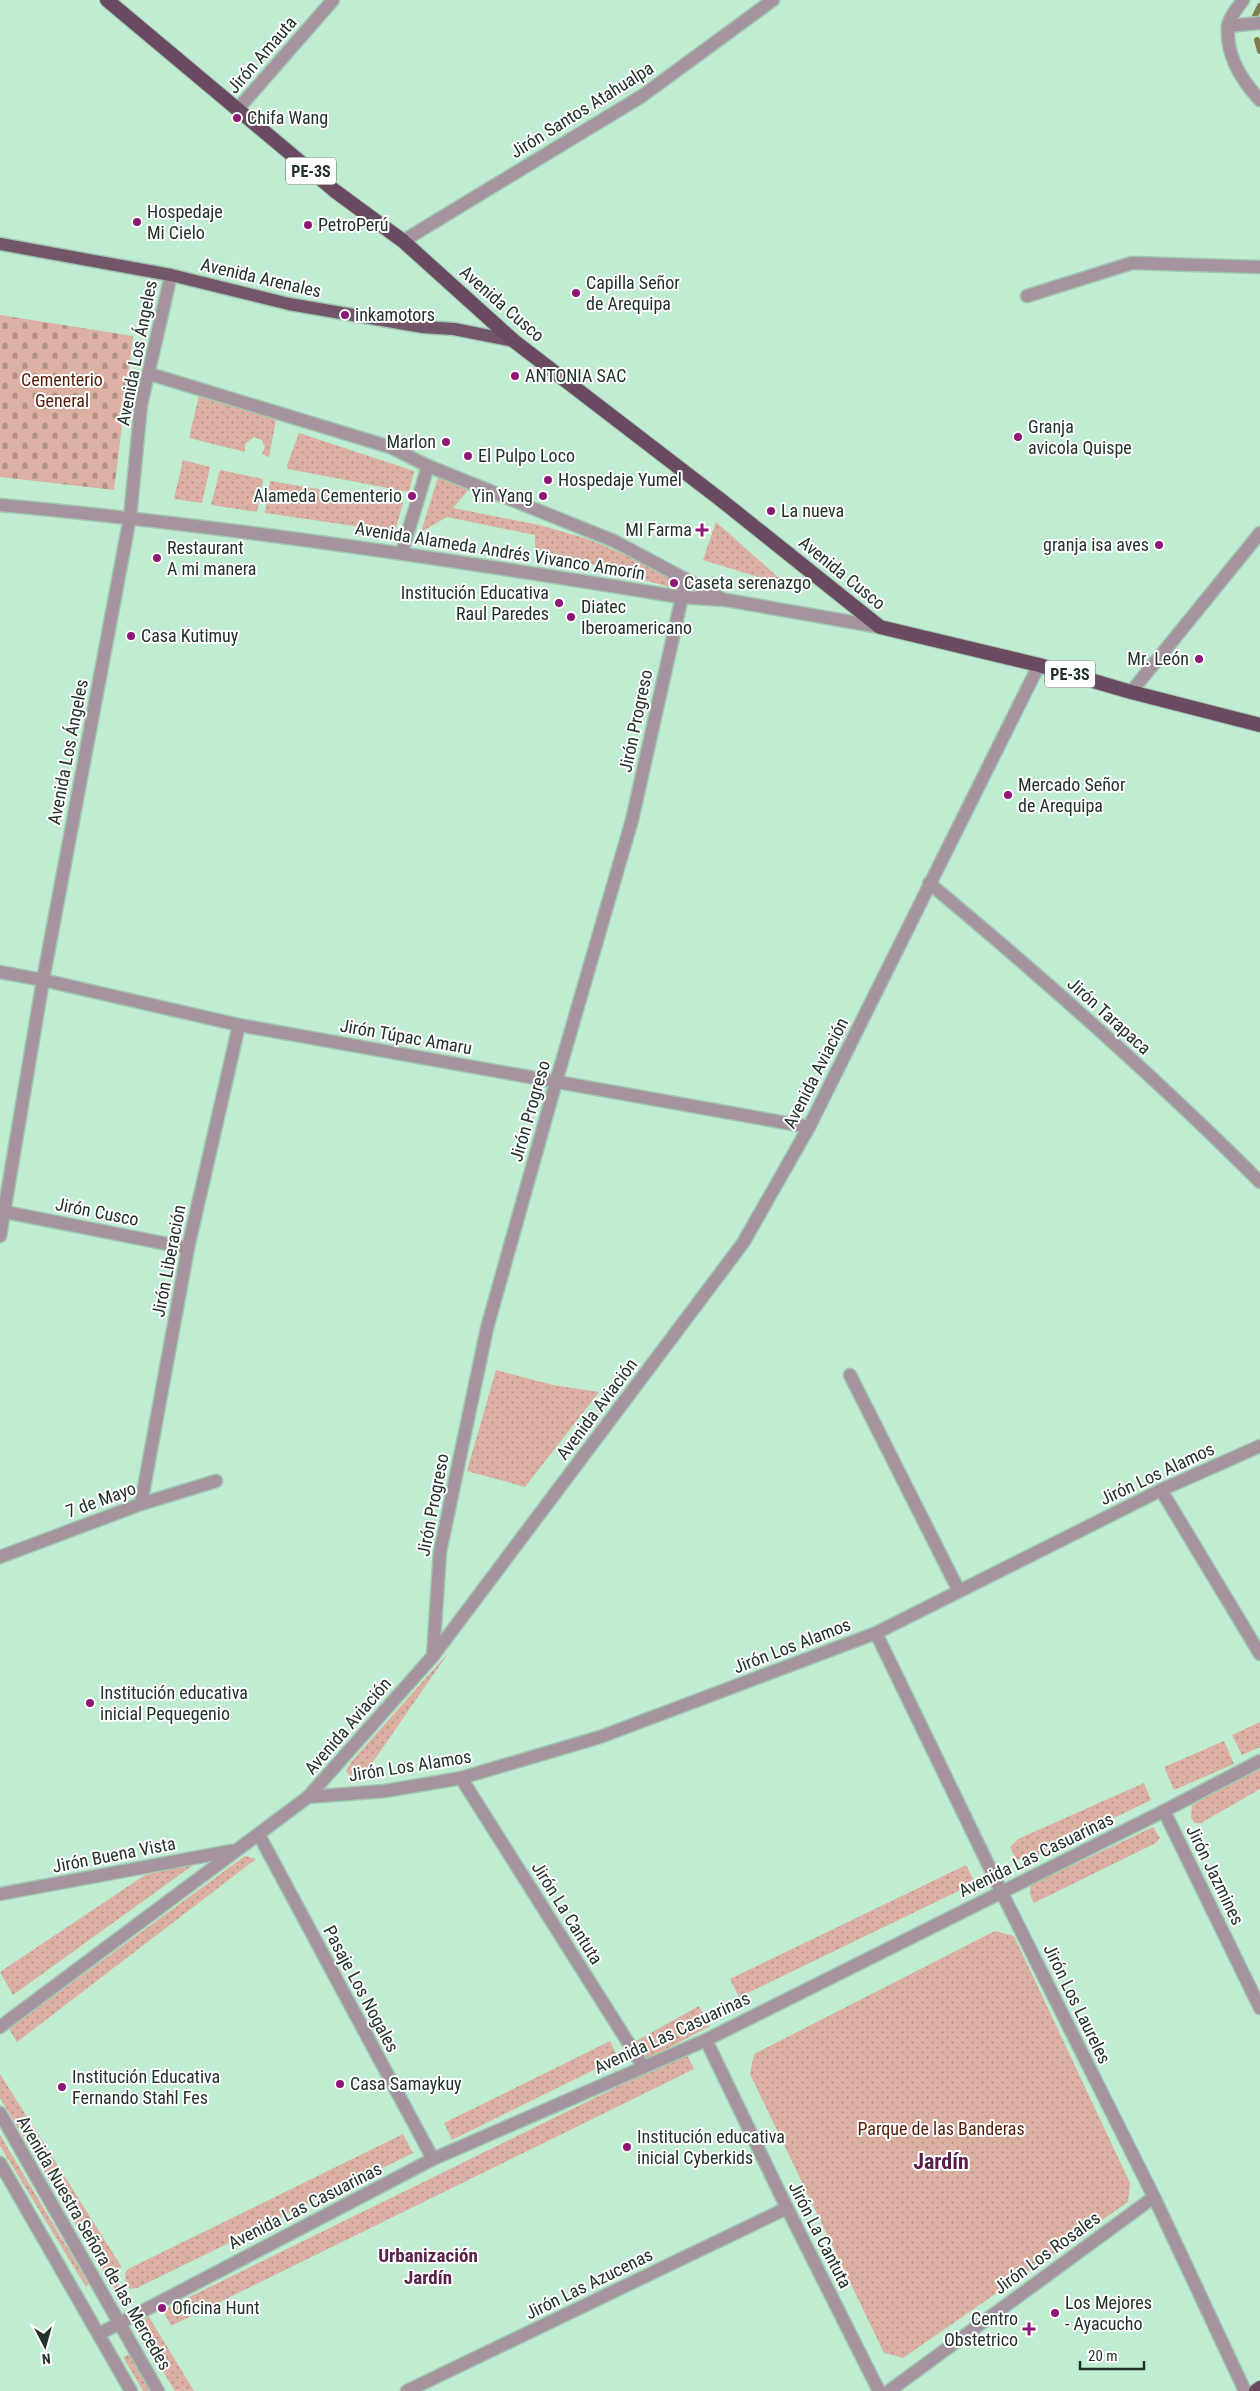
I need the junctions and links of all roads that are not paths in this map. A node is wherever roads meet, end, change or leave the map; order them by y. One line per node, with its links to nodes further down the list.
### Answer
1 (107, 0): 8 (highway, Avenida Cusco / PE-3S)
2 (334, 0): 8 (street, Jirón Amauta)
3 (1243, 0): 6 (street)
4 (764, 2): 9 (street, Jirón Santos Atahualpa)
5 (1260, 23): 6 (street)
6 (1228, 26): 7 (street)
7 (1260, 100)
8 (237, 110): 9 (highway, Avenida Cusco / PE-3S)
9 (403, 241): 14 (highway, Avenida Cusco / PE-3S)
10 (0, 244): 12 (main road, Avenida Arenales)
11 (1260, 267): 13 (street)
12 (171, 275): 14 (main road, Avenida Arenales); 15 (street, Avenida Los Ángeles)
13 (1026, 296)
14 (514, 341): 24 (highway, Avenida Cusco / PE-3S)
15 (150, 374): 16 (street, Avenida Alameda Andrés Vivanco Amorín); 18 (street, Avenida Los Ángeles)
16 (428, 466): 20 (street); 21 (street, Avenida Alameda Andrés Vivanco Amorín)
17 (0, 505): 18 (street, Avenida Alameda Andrés Vivanco Amorín)
18 (130, 517): 20 (street, Avenida Alameda Andrés Vivanco Amorín); 30 (street, Avenida Los Ángeles)
19 (1260, 533): 26 (street)
20 (402, 552): 22 (street, Avenida Alameda Andrés Vivanco Amorín)
21 (686, 579): 22 (street, Jirón Progreso); 23 (street, Avenida Alameda Andrés Vivanco Amorín)
22 (680, 597): 23 (street, Avenida Alameda Andrés Vivanco Amorín); 32 (street, Jirón Progreso)
23 (726, 600): 24 (street)
24 (880, 627): 25 (highway, PE-3S)
25 (1039, 665): 26 (highway, PE-3S); 28 (street, Avenida Aviación)
26 (1131, 692): 27 (highway, PE-3S)
27 (1260, 725)
28 (929, 883): 33 (street, Avenida Aviación); 34 (street, Jirón Tarapaca)
29 (0, 972): 30 (street, Jirón Túpac Amaru)
30 (43, 980): 31 (street, Jirón Túpac Amaru); 35 (street, Avenida Los Ángeles)
31 (239, 1025): 32 (street, Jirón Túpac Amaru); 37 (street, Jirón Liberación)
32 (556, 1082): 33 (street, Jirón Túpac Amaru); 47 (street, Jirón Progreso)
33 (809, 1127): 47 (street, Avenida Aviación)
34 (1260, 1182)
35 (3, 1211): 36 (street, Avenida Los Ángeles); 37 (street, Jirón Cusco)
36 (0, 1236)
37 (188, 1248): 42 (street, Jirón Liberación)
38 (850, 1375): 44 (street)
39 (1260, 1446): 41 (street, Jirón Los Alamos)
40 (216, 1481): 42 (street, 7 de Mayo)
41 (1161, 1490): 44 (street, Jirón Los Alamos); 46 (street)
42 (141, 1504): 43 (street, 7 de Mayo)
43 (0, 1557)
44 (959, 1591): 45 (street, Jirón Los Alamos)
45 (876, 1633): 49 (street, Jirón Los Alamos); 54 (street, Jirón Los Laureles)
46 (1260, 1654)
47 (433, 1656): 50 (street, Avenida Aviación)
48 (1260, 1761): 51 (street, Avenida Las Casuarinas)
49 (461, 1778): 50 (street, Jirón Los Alamos); 59 (street, Jirón La Cantuta)
50 (308, 1797): 52 (street, Avenida Aviación)
51 (1164, 1811): 54 (street, Avenida Las Casuarinas); 56 (street, Jirón Jazmines)
52 (259, 1836): 53 (street, Avenida Aviación); 61 (street, Pasaje Los Nogales)
53 (234, 1851): 55 (street, Jirón Buena Vista); 57 (street, Avenida Aviación)
54 (1001, 1892): 58 (street, Avenida Las Casuarinas); 63 (street, Jirón Los Laureles)
55 (0, 1894)
56 (1260, 2008)
57 (0, 2026)
58 (706, 2040): 59 (street, Avenida Las Casuarinas); 64 (street, Jirón La Cantuta)
59 (643, 2066): 61 (street, Avenida Las Casuarinas)
60 (0, 2112): 65 (street, Avenida Nuestra Señora de las Mercedes)
61 (433, 2159): 65 (street, Avenida Las Casuarinas)
62 (0, 2163): 66 (street)
63 (1154, 2197): 72 (street, Jirón Los Rosales); 73 (street, Jirón Los Laureles)
64 (787, 2208): 70 (street, Jirón Las Azucenas); 71 (street, Jirón La Cantuta)
65 (120, 2322): 66 (street, Avenida Las Casuarinas); 69 (street, Avenida Nuestra Señora de las Mercedes)
66 (99, 2334): 68 (street)
67 (1260, 2388): 74 (highway)
68 (132, 2391)
69 (158, 2391)
70 (407, 2391)
71 (879, 2391)
72 (889, 2391)
73 (1246, 2391)
74 (1256, 2391)

